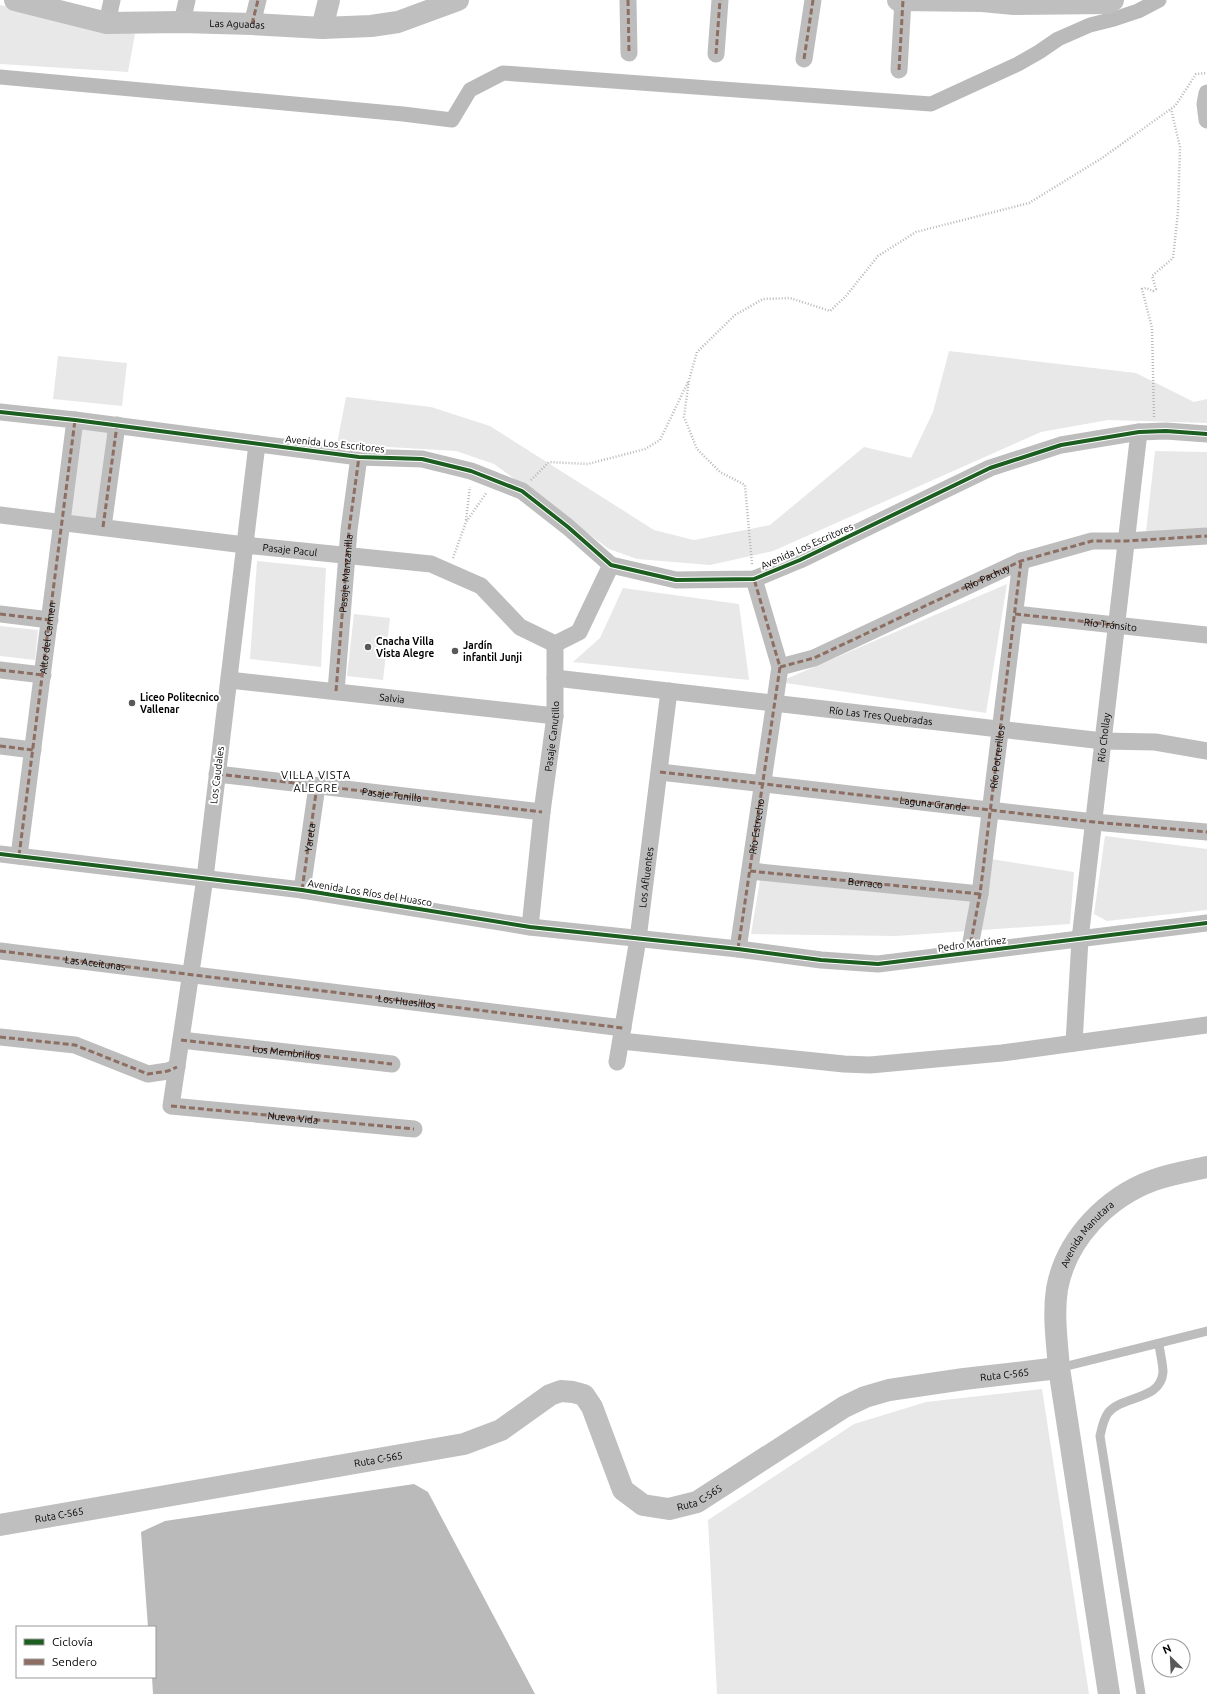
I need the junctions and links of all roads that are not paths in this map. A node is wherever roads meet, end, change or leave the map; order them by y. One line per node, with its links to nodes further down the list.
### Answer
1 (15, 0): 14 (main road, Las Aguadas)
2 (112, 0): 14 (street)
3 (187, 0): 13 (street)
4 (258, 0): 15 (street)
5 (329, 0): 16 (main road)
6 (458, 0): 16 (main road, Las Aguadas)
7 (628, 0): 17 (street)
8 (720, 0): 18 (street)
9 (813, 0): 19 (street)
10 (909, 0): 12 (main road); 20 (street)
11 (1110, 1): 12 (main road)
12 (1014, 2)
13 (182, 22): 14 (main road, Las Aguadas); 15 (main road, Las Aguadas)
14 (107, 23)
15 (252, 24): 16 (main road, Las Aguadas)
16 (322, 28)
17 (629, 53)
18 (716, 54)
19 (804, 59)
20 (899, 70)
21 (1207, 93): 22 (street)
22 (1207, 120)
23 (0, 412): 24 (street, Avenida Los Escritores)
24 (75, 420): 25 (street, Avenida Los Escritores); 31 (street, Alto del Carmen)
25 (117, 425): 28 (street, Avenida Los Escritores); 32 (street)
26 (1146, 432): 27 (street, Avenida Los Escritores); 34 (street, Río Chollay); 39 (street, Avenida Los Escritores)
27 (1207, 434)
28 (257, 444): 29 (street, Avenida Los Escritores); 35 (street, Los Caudales)
29 (359, 457): 36 (street, Pasaje Manzanilla); 38 (street, Avenida Los Escritores)
30 (0, 516): 31 (street, Pasaje Pacul)
31 (62, 523): 32 (street, Pasaje Pacul); 42 (street, Alto del Carmen)
32 (103, 528): 35 (street, Pasaje Pacul)
33 (1207, 536): 34 (street, Río Pachuy)
34 (1126, 541): 37 (street, Río Pachuy); 43 (street, Río Chollay)
35 (245, 545): 36 (street, Pasaje Pacul); 50 (street, Los Caudales)
36 (347, 555): 45 (street, Pasaje Pacul); 51 (street, Pasaje Manzanilla)
37 (1021, 561): 41 (street, Río Potrerillos); 46 (street, Río Pachuy)
38 (611, 565): 39 (street, Avenida Los Escritores); 45 (street)
39 (754, 579): 46 (street)
40 (0, 614): 42 (street)
41 (1015, 614): 43 (street, Río Tránsito); 55 (street, Río Potrerillos)
42 (50, 620): 48 (street, Alto del Carmen)
43 (1116, 625): 44 (street, Río Tránsito); 56 (street, Río Chollay)
44 (1207, 635)
45 (555, 644): 49 (street, Pasaje Canutillo)
46 (780, 667): 53 (street)
47 (0, 670): 48 (street)
48 (43, 675): 58 (street, Alto del Carmen)
49 (555, 678): 52 (street, Río Las Tres Quebradas); 54 (street, Pasaje Canutillo)
50 (229, 680): 51 (street, Salvia); 61 (street, Los Caudales)
51 (336, 691): 54 (street, Salvia)
52 (670, 691): 53 (street, Río Las Tres Quebradas); 60 (street, Los Afluentes)
53 (774, 703): 55 (street, Río Las Tres Quebradas); 62 (street, Río Estrecho)
54 (555, 716): 65 (street, Pasaje Canutillo)
55 (1000, 729): 56 (street, Río Las Tres Quebradas); 64 (street, Río Potrerillos)
56 (1103, 741): 59 (street, Río Las Tres Quebradas); 66 (street, Río Chollay)
57 (0, 746): 58 (street)
58 (33, 750): 69 (street, Alto del Carmen)
59 (1207, 750)
60 (660, 772): 62 (street, Laguna Grande); 76 (street, Los Afluentes)
61 (218, 774): 63 (street, Pasaje Tunilla); 71 (street, Los Caudales)
62 (764, 783): 64 (street, Laguna Grande); 70 (street, Río Estrecho)
63 (317, 786): 65 (street, Pasaje Tunilla); 72 (street, Yareta)
64 (990, 810): 66 (street, Laguna Grande); 73 (street, Río Potrerillos)
65 (542, 812): 75 (street, Pasaje Canutillo)
66 (1094, 822): 67 (street, Laguna Grande); 77 (street, Río Chollay)
67 (1207, 832)
68 (0, 854): 69 (street, Avenida Los Ríos del Huasco)
69 (19, 856): 71 (street, Avenida Los Ríos del Huasco)
70 (750, 871): 73 (street, Berraco); 78 (street, Río Estrecho)
71 (205, 878): 72 (street, Avenida Los Ríos del Huasco); 81 (street, Los Caudales)
72 (302, 890): 75 (street, Avenida Los Ríos del Huasco)
73 (980, 894): 80 (street, Río Potrerillos)
74 (1207, 923): 77 (street, Pedro Martínez)
75 (530, 927): 76 (street, Avenida Los Ríos del Huasco)
76 (638, 939): 78 (street, Avenida Los Ríos del Huasco); 83 (street, Los Afluentes)
77 (1080, 939): 80 (street, Pedro Martínez); 86 (street, Río Chollay)
78 (738, 949): 80 (street, Pedro Martínez)
79 (0, 951): 81 (street, Las Aceitunas)
80 (969, 952)
81 (191, 975): 83 (street, Los Huesillos); 85 (street, Los Caudales)
82 (1207, 1025): 86 (street, Los Huesillos)
83 (622, 1034): 86 (street, Los Huesillos); 87 (street, Los Afluentes)
84 (0, 1037): 89 (street)
85 (181, 1040): 88 (street, Los Membrillos); 89 (street, Los Caudales)
86 (1074, 1043)
87 (617, 1062)
88 (392, 1064)
89 (177, 1067): 90 (street, Los Caudales)
90 (171, 1106): 91 (street, Nueva Vida)
91 (414, 1129)
92 (1207, 1167): 95 (main road, Avenida Manutara)
93 (1207, 1331): 94 (lane)
94 (1159, 1344): 95 (lane); 98 (lane)
95 (1059, 1368): 96 (main road, Ruta C-565); 97 (main road)
96 (0, 1525)
97 (1109, 1694)
98 (1141, 1694)

